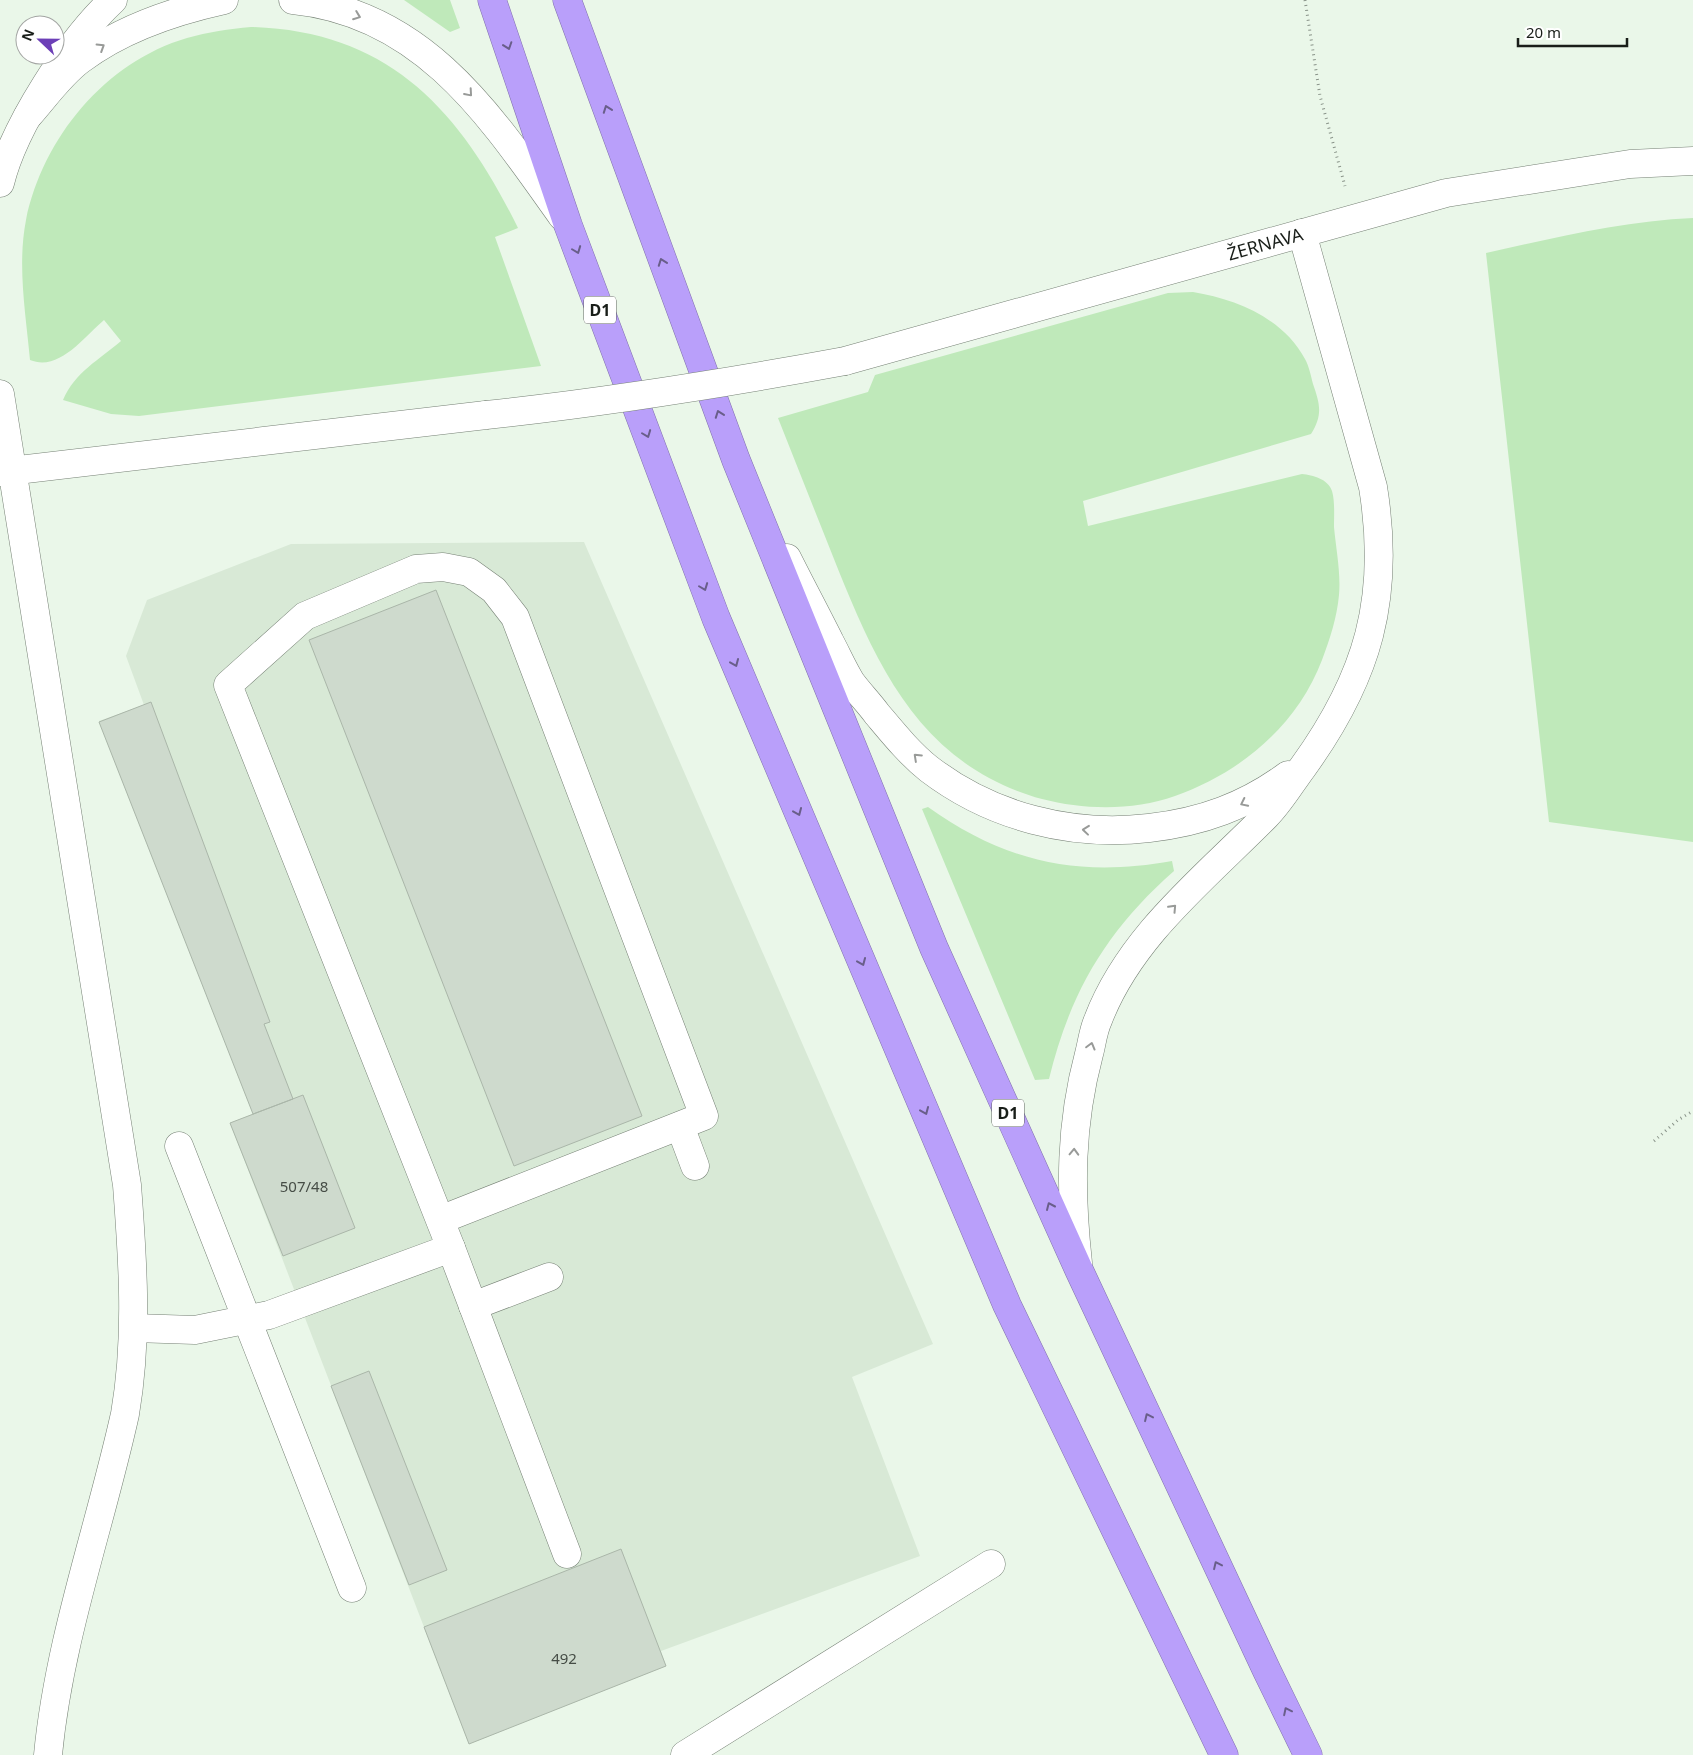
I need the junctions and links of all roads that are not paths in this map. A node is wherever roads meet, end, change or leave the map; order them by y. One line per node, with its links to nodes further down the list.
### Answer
1 (113, 0): 6 (street)
2 (224, 0): 6 (street, one-way to 2)
3 (293, 0): 9 (street, one-way to 9)
4 (492, 0): 9 (highway, D1, one-way to 9)
5 (568, 0): 12 (highway, D1, one-way to 5)
6 (28, 116): 8 (street)
7 (1693, 161): 10 (street, ŽERNAVA)
8 (0, 183)
9 (568, 225): 30 (highway, D1, one-way to 30)
10 (1302, 233): 13 (street, ŽERNAVA, bridge); 14 (street)
11 (0, 394): 13 (street)
12 (736, 460): 14 (street, one-way to 12); 20 (highway, D1, one-way to 12)
13 (6, 472): 24 (street)
14 (1312, 754): 20 (street, one-way to 14)
15 (680, 1126): 17 (street); 18 (street); 18 (street)
16 (179, 1146): 23 (street)
17 (696, 1166)
18 (440, 1220): 19 (street)
19 (451, 1248): 22 (street); 23 (street)
20 (1079, 1270): 31 (highway, D1, one-way to 20)
21 (549, 1277): 22 (street)
22 (473, 1306): 25 (street)
23 (246, 1320): 24 (street); 27 (street)
24 (134, 1328): 28 (street)
25 (568, 1554)
26 (992, 1564): 29 (street)
27 (352, 1588)
28 (48, 1755)
29 (685, 1755)
30 (1224, 1755)
31 (1308, 1755)

